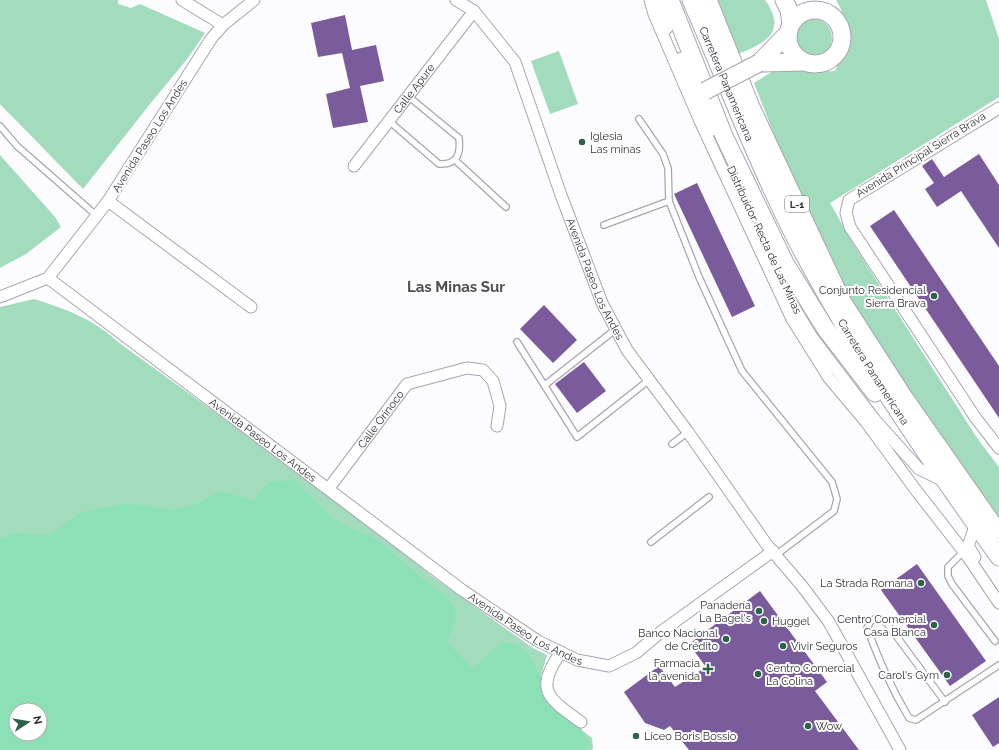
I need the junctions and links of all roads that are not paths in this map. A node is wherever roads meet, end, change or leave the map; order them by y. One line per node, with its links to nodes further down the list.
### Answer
1 (182, 0): 12 (street)
2 (254, 0): 12 (street, Avenida Paseo Los Andes)
3 (456, 0): 11 (street, Avenida Paseo Los Andes)
4 (650, 0): 51 (street)
5 (657, 0): 41 (street, Distribuidor: Recta de Las Minas)
6 (670, 0): 16 (main road, L-1)
7 (691, 0): 37 (main road, Carretera Panamericana / L-1)
8 (708, 0): 45 (main road, Carretera Panamericana / L-1)
9 (784, 0): 13 (main road)
10 (819, 5): 13 (main road); 14 (main road)
11 (474, 11): 17 (street, Calle Apure); 32 (street, Avenida Paseo Los Andes)
12 (223, 25): 24 (street, Avenida Paseo Los Andes)
13 (790, 29): 14 (main road); 15 (main road)
14 (803, 62): 15 (main road)
15 (759, 63): 16 (main road, bridge)
16 (705, 90): 37 (main road, L-1)
17 (408, 96): 20 (street, Calle Apure); 22 (lane)
18 (999, 108): 40 (street, Avenida Principal Sierra Brava)
19 (639, 119): 25 (lane)
20 (389, 121): 22 (lane); 23 (street, Calle Apure)
21 (0, 126): 27 (lane)
22 (455, 160): 26 (lane)
23 (354, 166)
24 (108, 201): 27 (street, Avenida Paseo Los Andes); 31 (street)
25 (669, 201): 28 (lane); 48 (lane)
26 (506, 207)
27 (97, 216): 29 (street, Avenida Paseo Los Andes)
28 (604, 225)
29 (48, 278): 30 (street); 42 (street, Avenida Paseo Los Andes)
30 (0, 297)
31 (251, 307)
32 (616, 329): 34 (street, Avenida Paseo Los Andes); 35 (lane)
33 (517, 342): 35 (lane)
34 (650, 380): 35 (lane); 38 (street, Avenida Paseo Los Andes)
35 (545, 385)
36 (497, 426): 42 (street, Calle Orinoco)
37 (909, 430): 41 (main road, Carretera Panamericana / L-1)
38 (688, 432): 39 (lane); 48 (street, Avenida Paseo Los Andes)
39 (672, 444)
40 (999, 448)
41 (947, 482): 44 (main road, Carretera Panamericana / L-1)
42 (329, 488): 53 (street, Avenida Paseo Los Andes)
43 (709, 497): 46 (lane)
44 (976, 524): 47 (street); 49 (main road, Carretera Panamericana / L-1)
45 (999, 533)
46 (651, 542)
47 (968, 546): 50 (street); 52 (lane)
48 (772, 550): 53 (street, Avenida Paseo Los Andes); 57 (street)
49 (999, 556)
50 (999, 593)
51 (999, 603)
52 (995, 641)
53 (561, 652): 56 (street)
54 (999, 665): 55 (lane)
55 (945, 702): 55 (lane)
56 (581, 722)
57 (900, 750)

